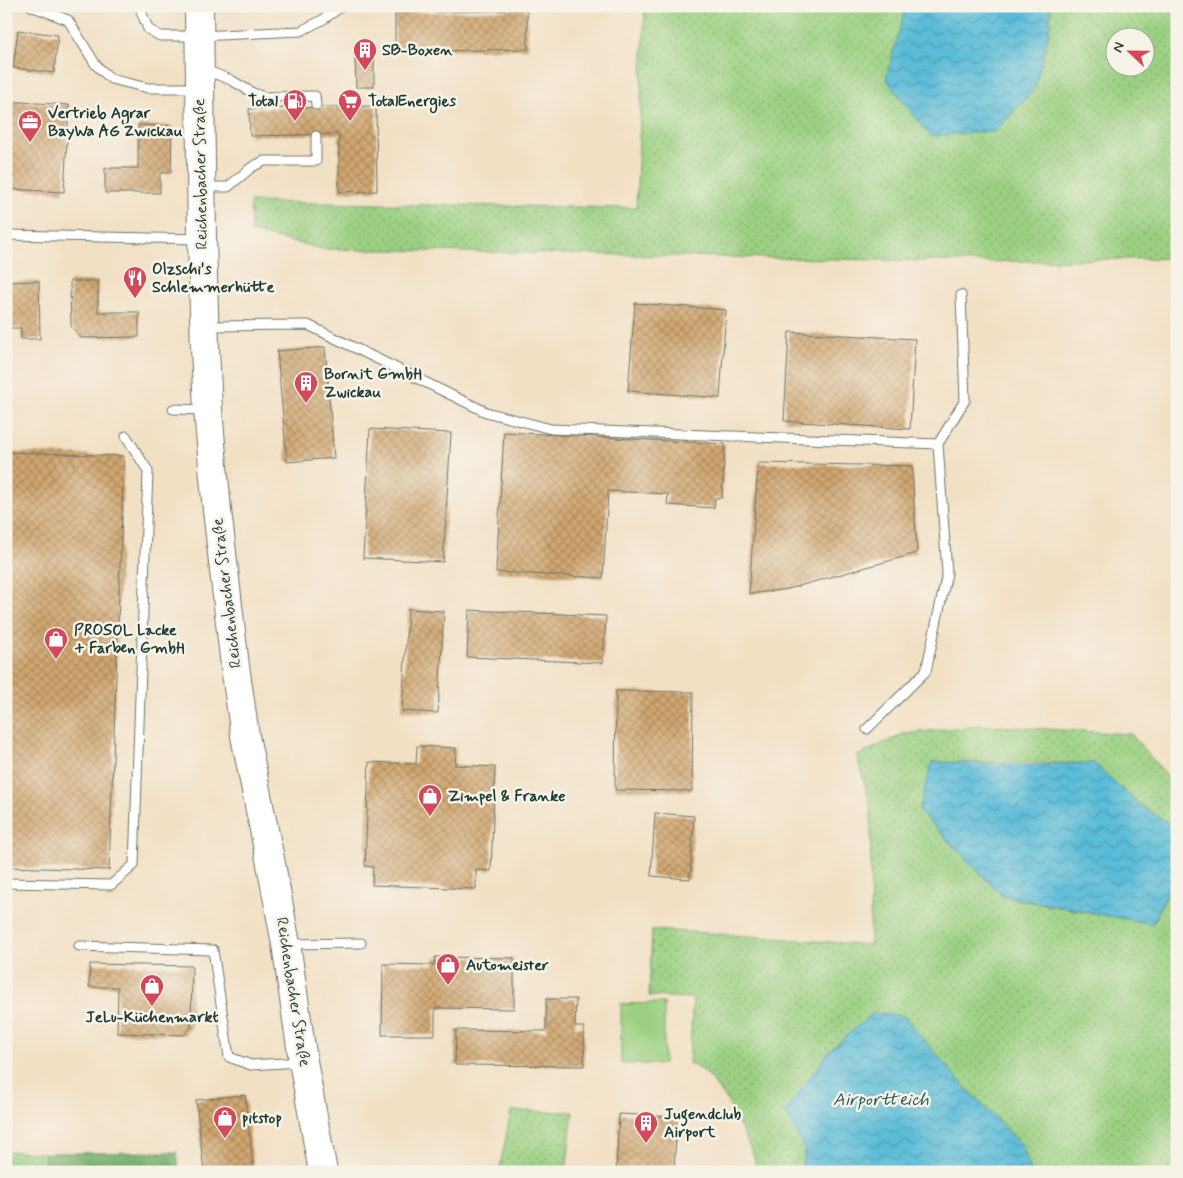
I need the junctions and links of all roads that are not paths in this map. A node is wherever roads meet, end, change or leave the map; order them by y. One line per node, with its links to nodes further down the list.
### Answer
1 (31, 6): 6 (lane)
2 (141, 6): 5 (lane)
3 (199, 6): 5 (main road, Reichenbacher Straße)
4 (342, 6): 5 (lane)
5 (199, 36): 6 (main road, Reichenbacher Straße)
6 (200, 78): 7 (lane); 9 (main road, Reichenbacher Straße)
7 (316, 105)
8 (316, 136): 9 (lane)
9 (202, 187): 11 (main road, Reichenbacher Straße)
10 (6, 235): 11 (lane)
11 (202, 239): 13 (main road, Reichenbacher Straße)
12 (961, 295): 17 (lane)
13 (205, 326): 15 (main road, Reichenbacher Straße); 17 (lane)
14 (173, 409): 15 (lane)
15 (208, 410): 20 (main road, Reichenbacher Straße)
16 (126, 436): 19 (lane)
17 (938, 444): 18 (lane)
18 (867, 729)
19 (6, 883)
20 (286, 944): 21 (lane); 23 (main road, Reichenbacher Straße)
21 (361, 944)
22 (79, 946): 23 (lane)
23 (303, 1061): 24 (main road, Reichenbacher Straße)
24 (323, 1172)

